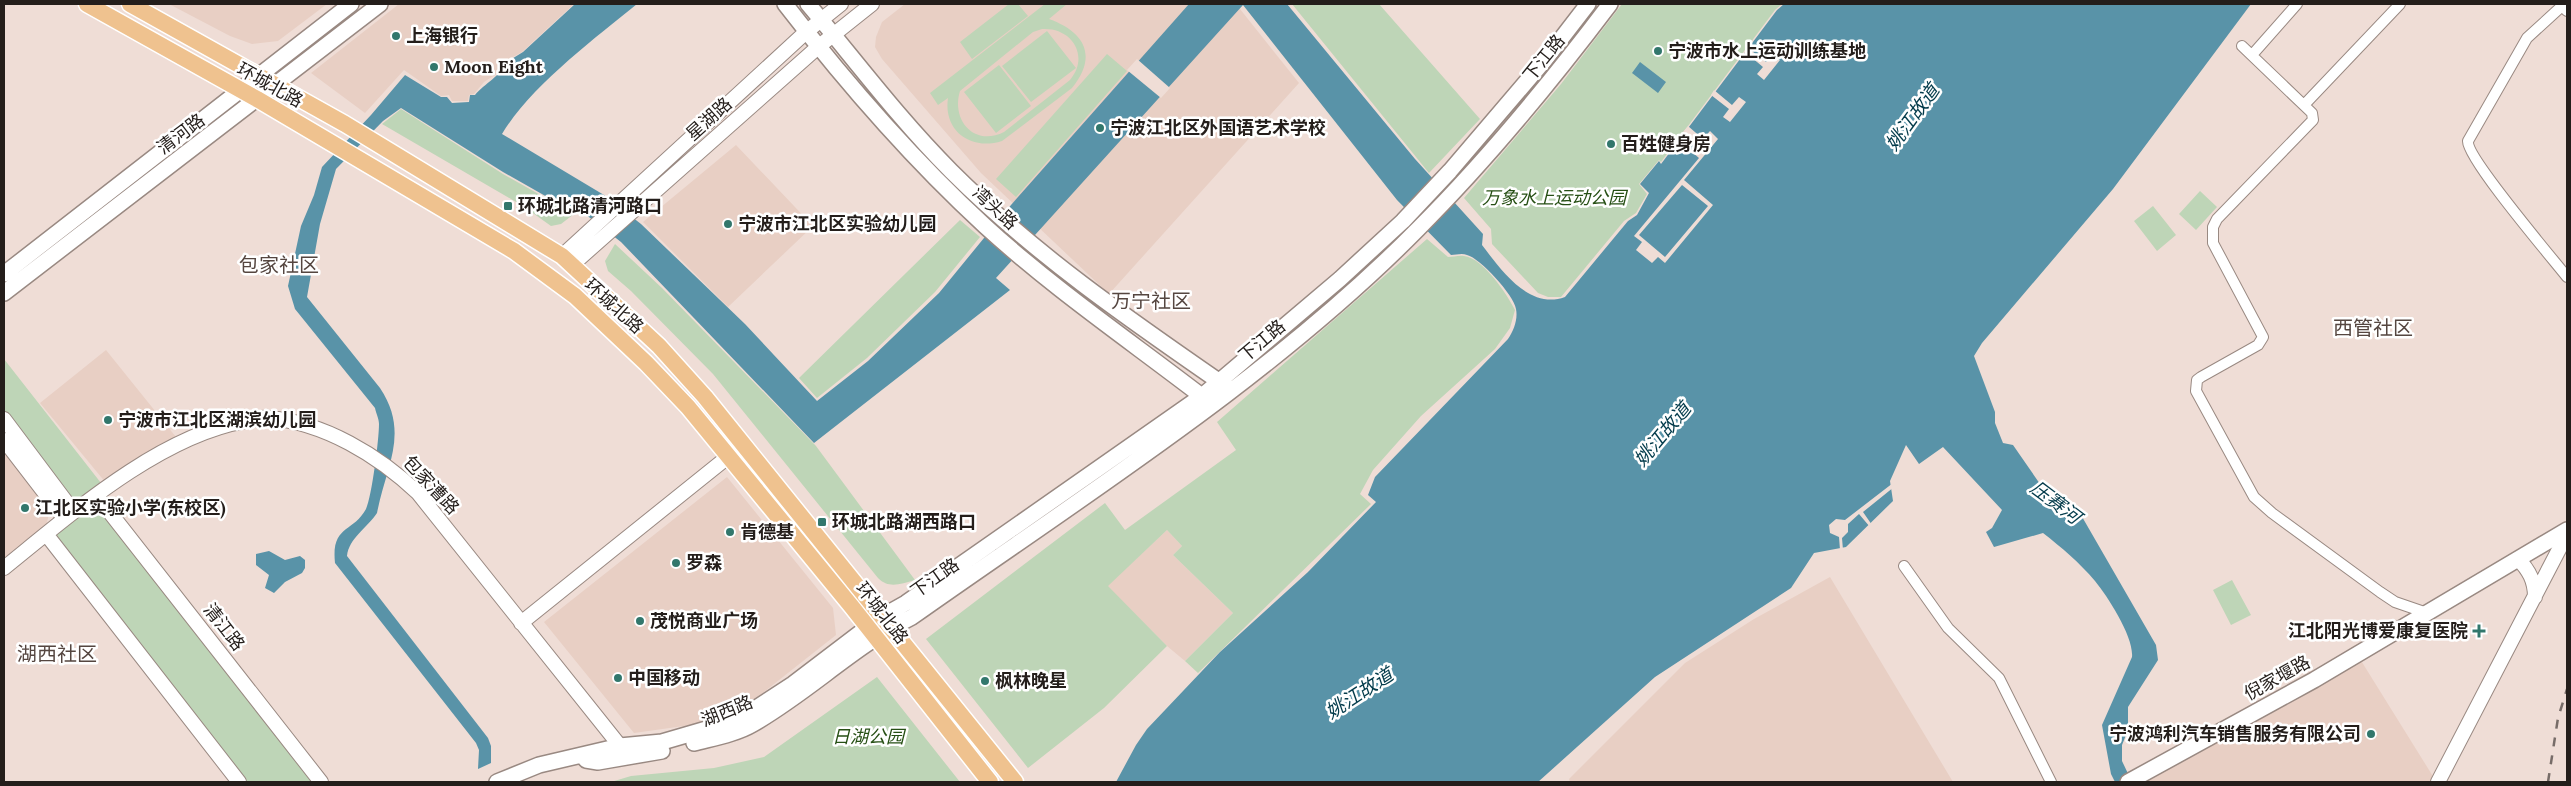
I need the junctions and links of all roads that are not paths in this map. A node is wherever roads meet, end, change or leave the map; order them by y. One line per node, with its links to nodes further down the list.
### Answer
1 (87, 4): 22 (main road, 环城北路)
2 (130, 4): 20 (main road, 环城北路)
3 (351, 4): 20 (main road, 清河路)
4 (380, 4): 21 (main road, 清河路)
5 (785, 4): 15 (main road, 湾头路)
6 (808, 4): 14 (main road, 湾头路)
7 (841, 4): 14 (street, 星湖路)
8 (872, 4): 16 (street, 星湖路)
9 (1588, 4): 29 (main road, 下江路)
10 (1610, 4): 30 (main road, 下江路)
11 (2297, 4): 19 (street)
12 (2400, 4): 24 (street)
13 (2567, 11): 27 (street)
14 (821, 19): 15 (street, 星湖路); 16 (main road, 湾头路)
15 (806, 32): 18 (main road, 湾头路); 25 (street, 星湖路)
16 (833, 34): 18 (street, 星湖路); 29 (main road, 湾头路)
17 (2242, 46): 19 (street)
18 (818, 47): 25 (street, 星湖路); 31 (main road, 湾头路)
19 (2252, 55): 24 (street)
20 (260, 76): 21 (main road, 环城北路); 22 (main road, 清河路)
21 (277, 85): 23 (main road, 清河路); 25 (main road, 环城北路)
22 (242, 90): 23 (main road, 环城北路); 26 (main road, 清河路)
23 (258, 100): 28 (main road, 清河路); 36 (main road, 环城北路)
24 (2304, 105): 46 (street)
25 (568, 261): 48 (main road, 环城北路)
26 (4, 274)
27 (2567, 277)
28 (4, 293)
29 (1219, 382): 30 (main road, 湾头路); 31 (main road, 下江路)
30 (1232, 391): 31 (main road, 下江路)
31 (1207, 400): 33 (main road, 下江路); 35 (main road, 下江路)
32 (4, 419): 38 (street)
33 (1156, 428): 35 (street); 48 (main road, 下江路)
34 (4, 440): 38 (street)
35 (1158, 444): 48 (main road, 下江路)
36 (729, 456): 47 (street); 49 (main road, 环城北路)
37 (97, 496): 38 (street, 包家漕路); 47 (street, 包家漕路); 52 (street, 清江路)
38 (69, 515): 40 (street, 包家漕路)
39 (2567, 530): 42 (main road, 倪家堰路)
40 (46, 534): 44 (street, 包家漕路); 51 (street)
41 (2567, 534): 45 (street)
42 (2518, 559): 45 (street); 46 (main road, 倪家堰路)
43 (1904, 566): 56 (street)
44 (4, 568)
45 (2535, 597): 58 (street)
46 (2427, 612): 57 (main road, 倪家堰路)
47 (521, 623): 50 (street, 包家漕路)
48 (886, 623): 49 (main road, 下江路); 55 (main road, 环城北路)
49 (871, 632): 50 (main road, 湖西路); 54 (main road, 环城北路)
50 (622, 752): 53 (main road, 湖西路)
51 (239, 782)
52 (321, 782)
53 (497, 782)
54 (990, 782)
55 (1015, 782)
56 (2051, 782)
57 (2128, 782)
58 (2438, 782)

